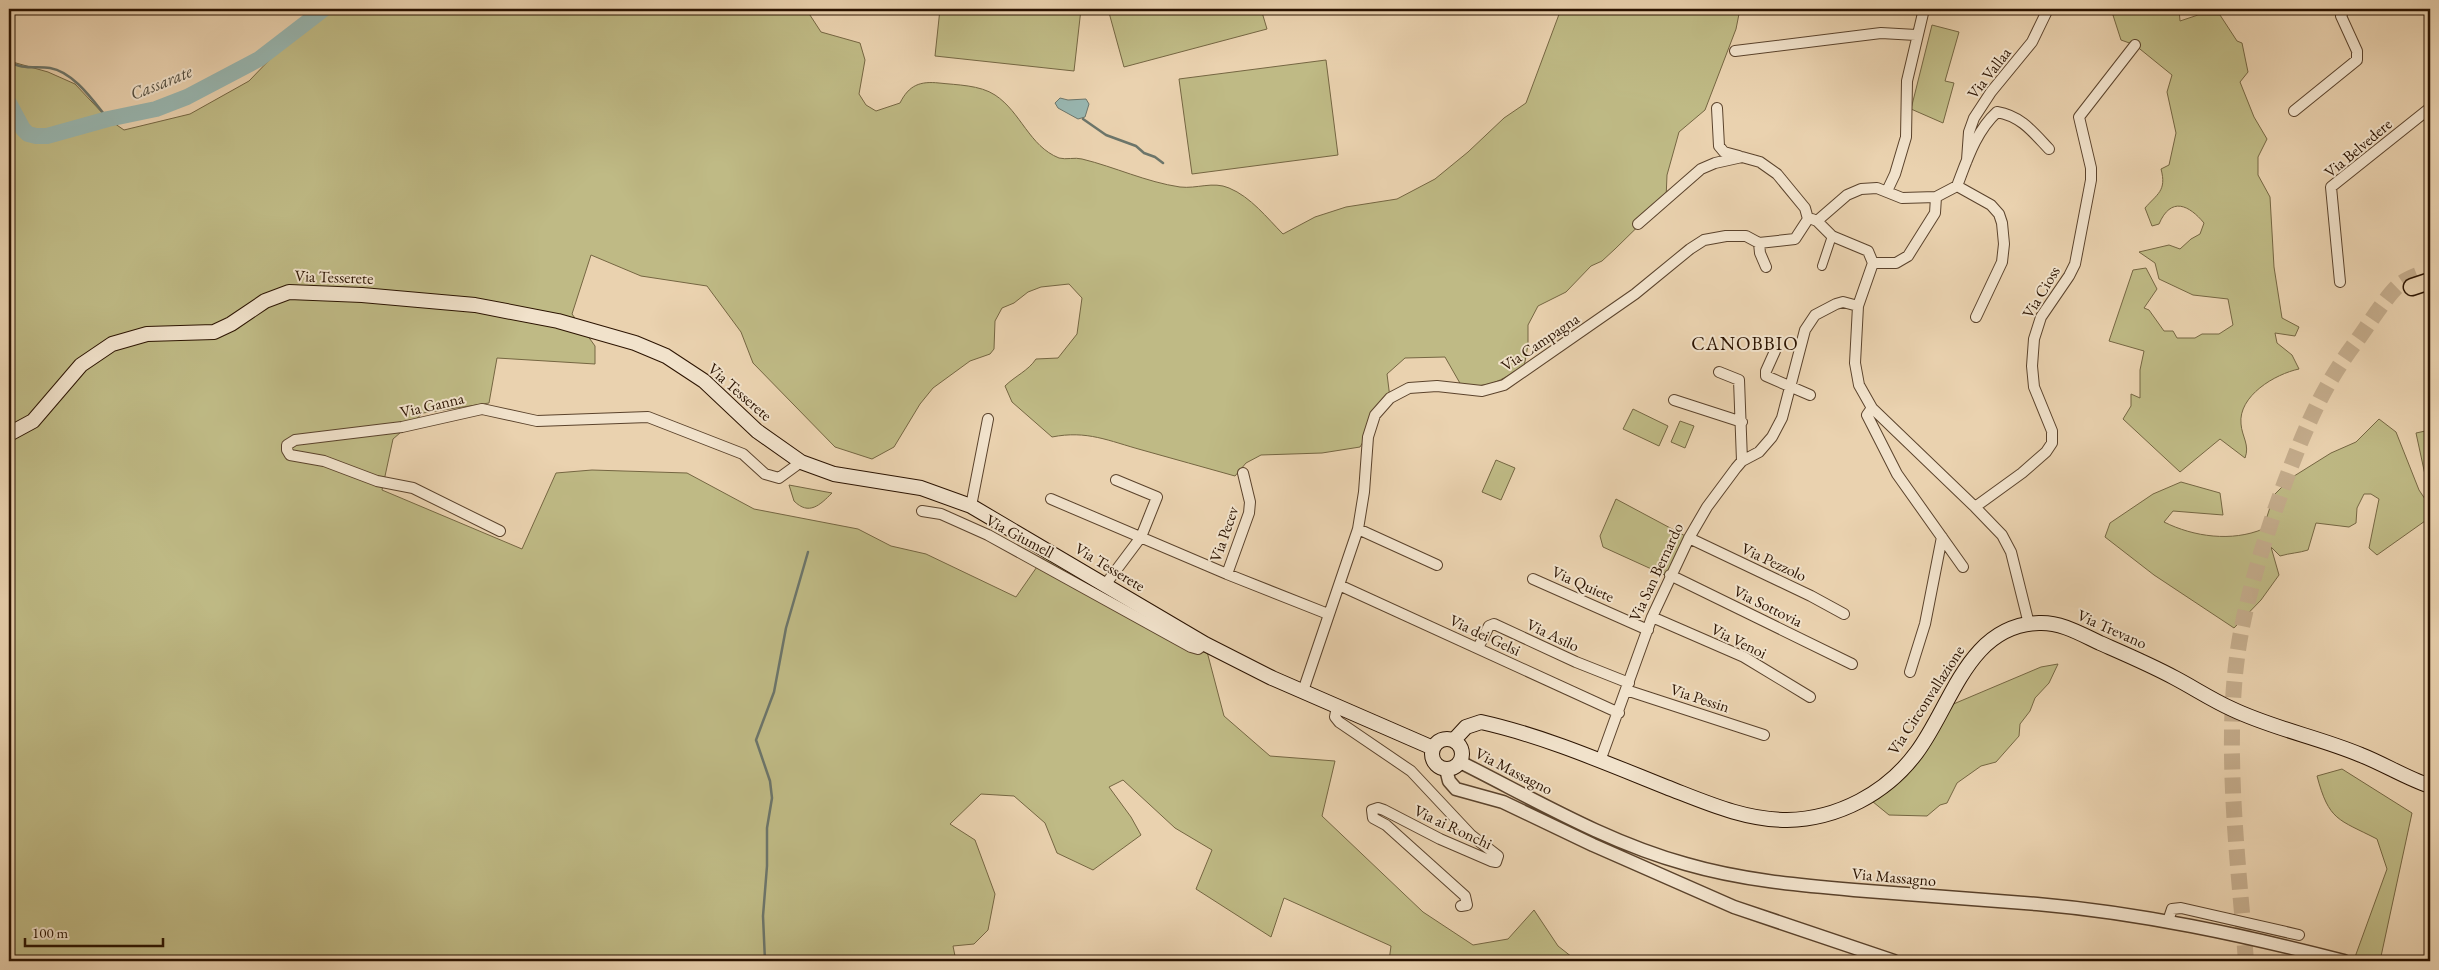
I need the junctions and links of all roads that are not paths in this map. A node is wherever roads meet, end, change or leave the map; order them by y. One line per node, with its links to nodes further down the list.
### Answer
1 (1924, 9): 4 (street)
2 (2048, 9): 12 (street, Via Vallaa)
3 (2344, 9): 9 (street)
4 (1916, 35): 6 (street); 14 (street)
5 (2135, 45): 43 (street, Via Cioss)
6 (1735, 51)
7 (1717, 108): 11 (street)
8 (2430, 108): 24 (street, Via Belvedere)
9 (2294, 111)
10 (2049, 149): 12 (street)
11 (1742, 157): 16 (street); 17 (street)
12 (1967, 160): 13 (street)
13 (1957, 186): 15 (street); 27 (street)
14 (1882, 190): 15 (street); 16 (street)
15 (1936, 197): 20 (street)
16 (1812, 220): 18 (street); 19 (street, Via Campagna)
17 (1638, 224)
18 (1832, 236): 20 (street); 21 (street)
19 (1759, 243): 22 (street); 45 (street, Via Campagna)
20 (1873, 263): 26 (street)
21 (1822, 266)
22 (1766, 267)
23 (2428, 275): 25 (highway)
24 (2340, 282)
25 (2412, 287)
26 (1859, 304): 30 (street, Via San Bernardo); 33 (street)
27 (1976, 317)
28 (1775, 351): 30 (street)
29 (1719, 372): 35 (street)
30 (1790, 387): 31 (street); 37 (street, Via San Bernardo)
31 (1810, 395)
32 (1674, 400): 35 (street)
33 (1872, 408): 43 (street); 47 (street)
34 (988, 419): 42 (street)
35 (1742, 422): 37 (street)
36 (9, 433): 38 (main road, Via Tesserete)
37 (1742, 461): 49 (street, Via San Bernardo)
38 (801, 462): 42 (main road, Via Tesserete); 46 (street, Via Ganna)
39 (1243, 473): 52 (street, Via Pecev)
40 (1116, 480): 48 (street)
41 (1051, 499): 48 (street, Via Pecev)
42 (971, 506): 55 (main road, Via Tesserete)
43 (1975, 507): 60 (street)
44 (922, 511): 62 (street, Via Giumell)
45 (1358, 529): 50 (street); 56 (street, Via Campagna)
46 (500, 531)
47 (1942, 536): 51 (street); 65 (street)
48 (1140, 537): 52 (street, Via Pecev); 55 (street)
49 (1689, 538): 53 (street, Via San Bernardo); 58 (street, Via Pezzolo)
50 (1437, 565)
51 (1963, 567)
52 (1227, 574): 57 (street)
53 (1670, 575): 59 (street, Via San Bernardo); 64 (street, Via Sottovia)
54 (1533, 579): 61 (street, Via Quiete)
55 (1105, 585): 62 (main road, Via Tesserete)
56 (1339, 585): 57 (street, Via Campagna); 63 (street, Via dei Gelsi)
57 (1328, 614): 67 (street, Via Campagna)
58 (1844, 614)
59 (1652, 617): 61 (street, Via San Bernardo); 68 (street, Via Venoi)
60 (2029, 624): 74 (main road, Via Circonvallazione); 77 (main road, Via Trevano)
61 (1648, 630): 66 (street, Via San Bernardo)
62 (1205, 644): 67 (main road, Via Tesserete)
63 (1478, 648): 66 (street, Via Asilo); 70 (street, Via dei Gelsi)
64 (1852, 664)
65 (1910, 672)
66 (1627, 686): 70 (street, Via San Bernardo); 71 (street, Via Pessin)
67 (1303, 691): 69 (main road, Via Tesserete)
68 (1810, 697)
69 (1337, 706): 73 (main road, Via Tesserete); 78 (street, Via ai Ronchi)
70 (1619, 713): 74 (street, Via San Bernardo)
71 (1764, 735)
72 (1454, 740): 73 (main road); 74 (main road); 75 (main road)
73 (1433, 748): 76 (main road)
74 (1600, 761)
75 (1460, 762): 76 (main road); 79 (street, Via Massagno)
76 (1446, 769): 81 (street)
77 (2430, 786)
78 (1461, 906)
79 (2168, 921): 80 (street); 82 (street, Via Massagno)
80 (2299, 935)
81 (1894, 961)
82 (2344, 961)

